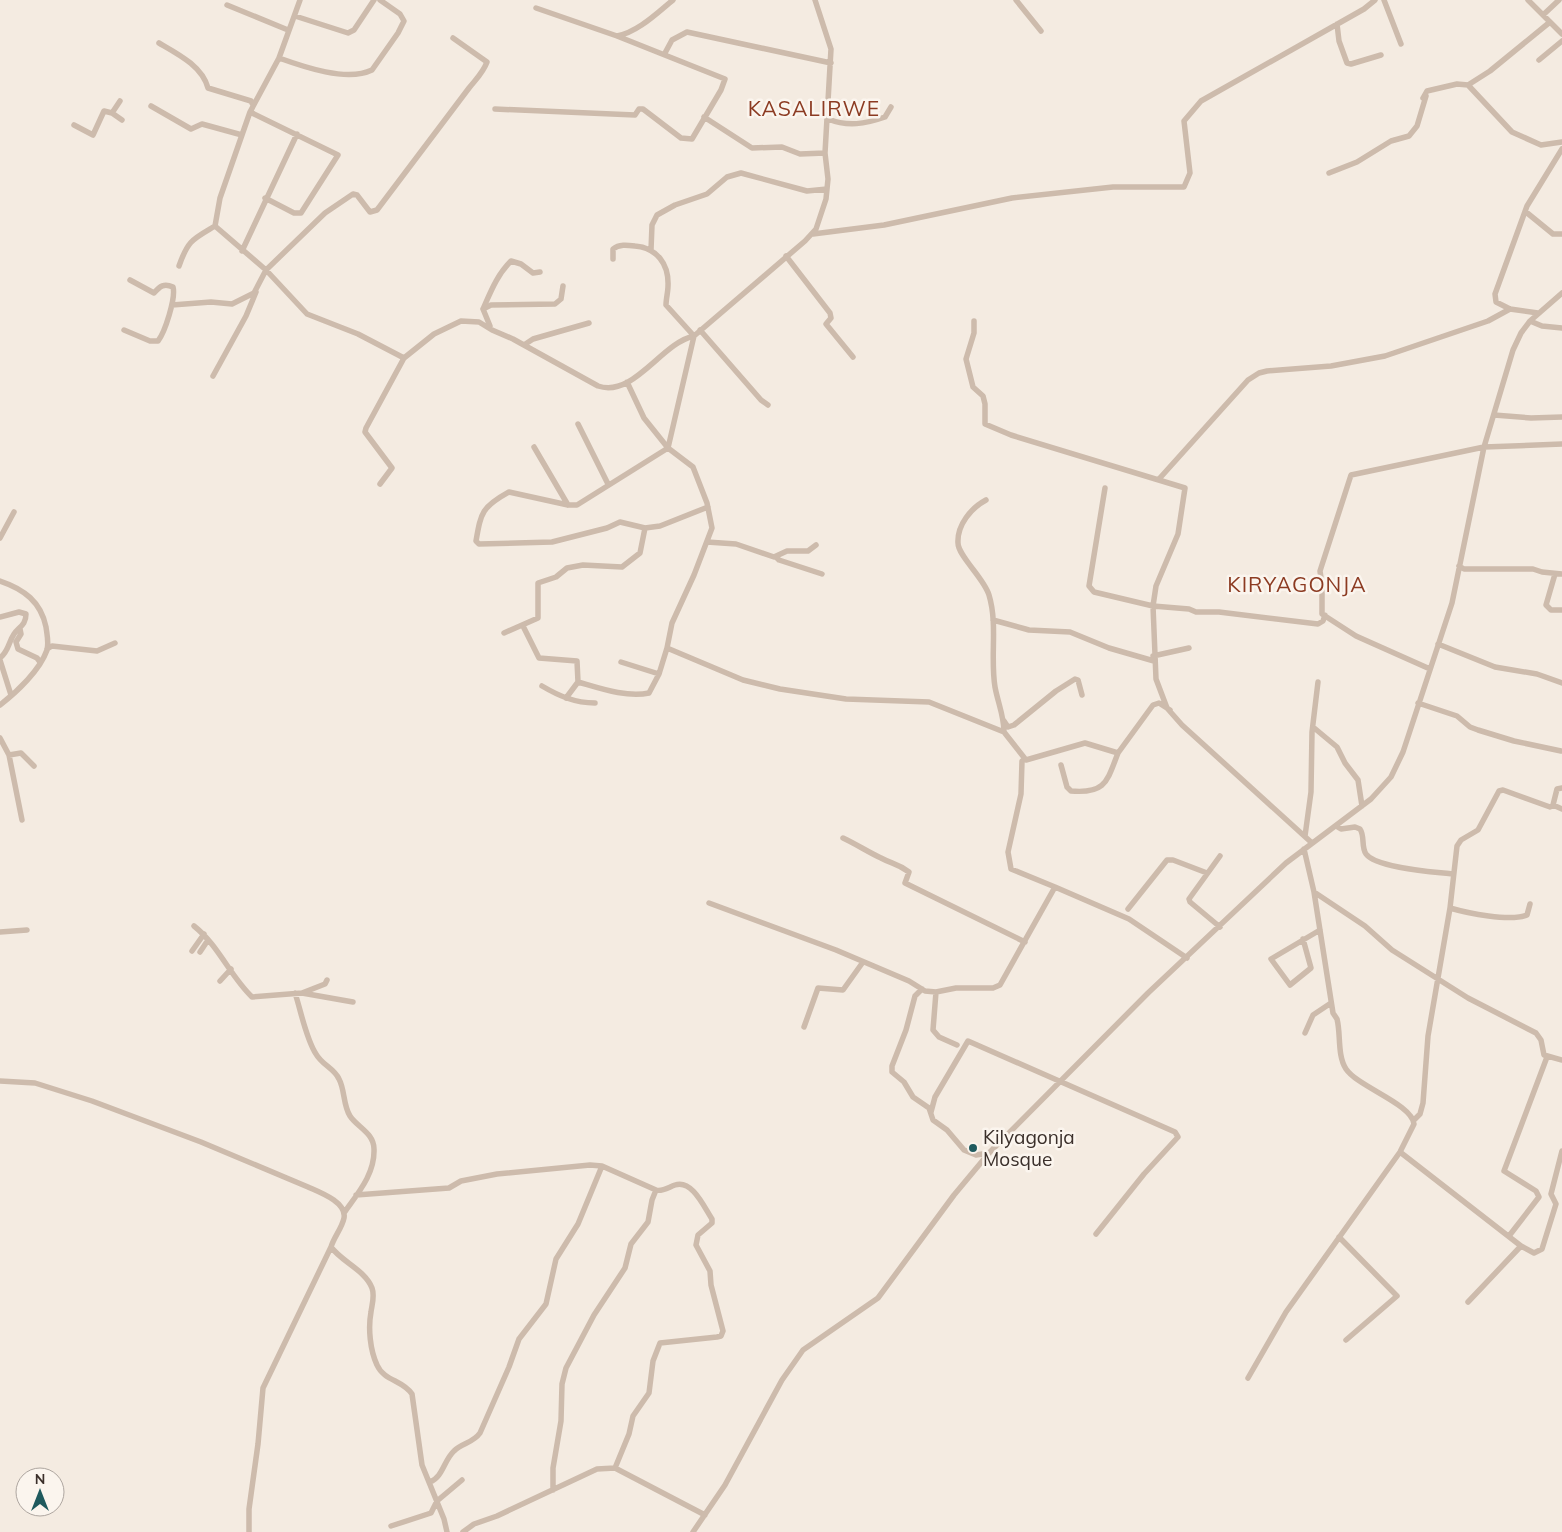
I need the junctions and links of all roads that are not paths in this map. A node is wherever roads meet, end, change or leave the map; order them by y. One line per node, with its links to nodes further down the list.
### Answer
1 (300, 0): 14 (street)
2 (374, 0): 14 (street)
3 (380, 0): 27 (street)
4 (673, 0): 20 (street)
5 (815, 0): 29 (street)
6 (1016, 0): 18 (street)
7 (1375, 0): 16 (street)
8 (1384, 0): 24 (street)
9 (1528, 0): 13 (street)
10 (1559, 0): 13 (street)
11 (227, 5): 17 (street)
12 (536, 8): 20 (street)
13 (1543, 15): 15 (street)
14 (295, 16): 17 (street)
15 (1550, 22): 19 (street); 30 (street)
16 (1337, 24): 26 (street); 54 (street)
17 (288, 30): 27 (street)
18 (1041, 31)
19 (1562, 34)
20 (617, 36): 25 (street)
21 (453, 38): 61 (street)
22 (1562, 41): 28 (street)
23 (159, 43): 34 (street)
24 (1401, 44)
25 (665, 53): 29 (street); 40 (street)
26 (1381, 55)
27 (279, 58): 34 (street)
28 (1539, 60)
29 (831, 63): 41 (street)
30 (1468, 86): 31 (street); 46 (street)
31 (1427, 91): 32 (street); 49 (street)
32 (1423, 98)
33 (120, 101): 39 (street)
34 (253, 105): 38 (street)
35 (151, 106): 45 (street)
36 (891, 107): 41 (street)
37 (495, 109): 40 (street)
38 (250, 112): 44 (street); 45 (street)
39 (112, 113): 42 (street); 43 (street)
40 (704, 117): 48 (street)
41 (828, 118): 48 (street)
42 (122, 120)
43 (74, 125)
44 (297, 134): 51 (street); 51 (street)
45 (242, 135): 53 (street)
46 (1562, 142)
47 (1562, 149): 52 (street)
48 (825, 153): 50 (street)
49 (1329, 173)
50 (827, 188): 54 (street); 56 (street)
51 (265, 198): 57 (street)
52 (1526, 212): 55 (street); 69 (street)
53 (215, 226): 57 (street); 60 (street)
54 (812, 234): 58 (street)
55 (1562, 234)
56 (651, 250): 59 (street); 78 (street)
57 (242, 251): 61 (street)
58 (786, 256): 77 (street); 80 (street)
59 (613, 260)
60 (179, 266)
61 (266, 270): 65 (street); 81 (street)
62 (540, 272): 68 (street)
63 (130, 280): 67 (street)
64 (563, 286): 68 (street)
65 (256, 292): 67 (street); 82 (street)
66 (1562, 292): 70 (street)
67 (172, 305): 75 (street)
68 (483, 309): 76 (street)
69 (1510, 310): 70 (street); 92 (street)
70 (1538, 313): 72 (street)
71 (974, 321): 92 (street)
72 (1530, 321): 74 (street); 85 (street)
73 (589, 323): 79 (street)
74 (1562, 328)
75 (124, 330)
76 (492, 330): 79 (street); 81 (street)
77 (700, 330): 78 (street); 84 (street)
78 (694, 336): 83 (street); 91 (street)
79 (524, 345): 83 (street)
80 (853, 357)
81 (404, 358): 93 (street)
82 (213, 376)
83 (626, 382): 91 (street)
84 (768, 405)
85 (1494, 414): 86 (street); 90 (street)
86 (1562, 417)
87 (578, 424): 94 (street)
88 (1562, 444): 90 (street)
89 (534, 447): 97 (street)
90 (1484, 447): 105 (street); 112 (street)
91 (668, 448): 94 (street); 98 (street)
92 (1159, 478): 110 (street)
93 (380, 484)
94 (608, 484): 97 (street)
95 (1105, 488): 110 (street)
96 (986, 500): 114 (street)
97 (568, 505): 100 (street)
98 (708, 506): 100 (street); 102 (street)
99 (14, 512): 101 (street)
100 (645, 528): 115 (street)
101 (0, 538)
102 (707, 542): 104 (street); 120 (street)
103 (816, 545): 104 (street)
104 (778, 556): 106 (street)
105 (1459, 566): 107 (street); 119 (street)
106 (822, 574)
107 (1555, 574): 108 (street); 111 (street)
108 (1562, 574)
109 (0, 581): 122 (street)
110 (1153, 606): 112 (street); 123 (street)
111 (1562, 610)
112 (1325, 615): 127 (street)
113 (0, 617): 116 (street)
114 (993, 620): 123 (street); 140 (street)
115 (523, 626): 117 (street); 129 (street)
116 (20, 629): 124 (street); 125 (street)
117 (504, 633)
118 (115, 643): 122 (street)
119 (1438, 644): 127 (street); 131 (street)
120 (667, 648): 128 (street); 142 (street)
121 (1189, 648): 123 (street)
122 (47, 649): 125 (street)
123 (1153, 658): 139 (street)
124 (0, 659): 133 (street)
125 (40, 662): 133 (street)
126 (621, 662): 128 (street)
127 (1430, 669): 137 (street)
128 (659, 674): 129 (street)
129 (578, 682): 135 (street)
130 (1318, 682): 141 (street)
131 (1562, 683)
132 (542, 686): 135 (street)
133 (11, 695): 138 (street)
134 (1082, 695): 140 (street)
135 (566, 698): 136 (street)
136 (595, 703)
137 (1418, 703): 144 (street); 152 (street)
138 (0, 706)
139 (1170, 710): 145 (street); 156 (street)
140 (1004, 721): 142 (street)
141 (1313, 727): 152 (street); 156 (street)
142 (1004, 732): 147 (street)
143 (0, 738): 146 (street)
144 (1561, 751)
145 (1118, 753): 147 (street); 148 (street)
146 (9, 755): 149 (street); 154 (street)
147 (1024, 759): 163 (street)
148 (1061, 765)
149 (34, 766)
150 (1562, 788): 151 (street)
151 (1553, 805): 153 (street); 162 (street)
152 (1362, 806): 155 (street)
153 (1562, 808)
154 (22, 820)
155 (1336, 826): 158 (street); 162 (street)
156 (1305, 836): 158 (street)
157 (842, 838): 177 (street)
158 (1312, 843): 159 (street)
159 (1304, 849): 164 (street); 170 (street)
160 (1220, 856): 161 (street)
161 (1207, 873): 168 (street); 170 (street)
162 (1452, 874): 167 (street)
163 (1055, 888): 177 (street); 180 (street)
164 (1314, 892): 172 (street); 183 (street)
165 (709, 902): 181 (street)
166 (1530, 904): 167 (street)
167 (1450, 908): 183 (street)
168 (1128, 909)
169 (194, 926): 174 (street)
170 (1220, 927): 180 (street)
171 (27, 930): 173 (street)
172 (1320, 930): 175 (street); 191 (street)
173 (0, 932)
174 (204, 934): 176 (street); 178 (street)
175 (1303, 939): 175 (street)
176 (208, 940): 179 (street); 182 (street)
177 (1025, 942): 187 (street)
178 (192, 951)
179 (200, 952)
180 (1188, 958): 197 (street)
181 (863, 962): 186 (street); 192 (street)
182 (231, 969): 185 (street); 188 (street)
183 (1437, 978): 195 (street); 200 (street)
184 (327, 980): 189 (street)
185 (220, 981)
186 (922, 989): 187 (street); 199 (street)
187 (936, 992): 194 (street)
188 (295, 993): 189 (street); 206 (street)
189 (302, 993): 190 (street)
190 (353, 1002)
191 (1331, 1003): 193 (street); 200 (street)
192 (804, 1027)
193 (1305, 1033)
194 (957, 1045)
195 (1546, 1057): 196 (street); 209 (street)
196 (1562, 1060)
197 (1061, 1080): 199 (street); 203 (street); 208 (street)
198 (0, 1081): 207 (street)
199 (930, 1112): 203 (street)
200 (1414, 1120): 202 (street)
201 (1562, 1151): 211 (street)
202 (1400, 1152): 209 (street); 210 (street)
203 (989, 1153): 221 (street)
204 (602, 1166): 205 (street); 206 (street); 218 (street)
205 (656, 1190): 216 (street); 219 (street)
206 (356, 1195): 207 (street)
207 (344, 1213): 212 (street)
208 (1096, 1234)
209 (1509, 1236): 211 (street)
210 (1339, 1237): 214 (street); 215 (street)
211 (1522, 1246): 213 (street)
212 (331, 1247): 218 (street); 223 (street)
213 (1468, 1302)
214 (1346, 1340)
215 (1248, 1378)
216 (615, 1468): 219 (street); 221 (street)
217 (462, 1480): 220 (street)
218 (430, 1482): 220 (street)
219 (554, 1490): 225 (street)
220 (437, 1502): 222 (street); 224 (street)
221 (705, 1516): 226 (street)
222 (391, 1526)
223 (249, 1532)
224 (447, 1532)
225 (463, 1532)
226 (693, 1532)

